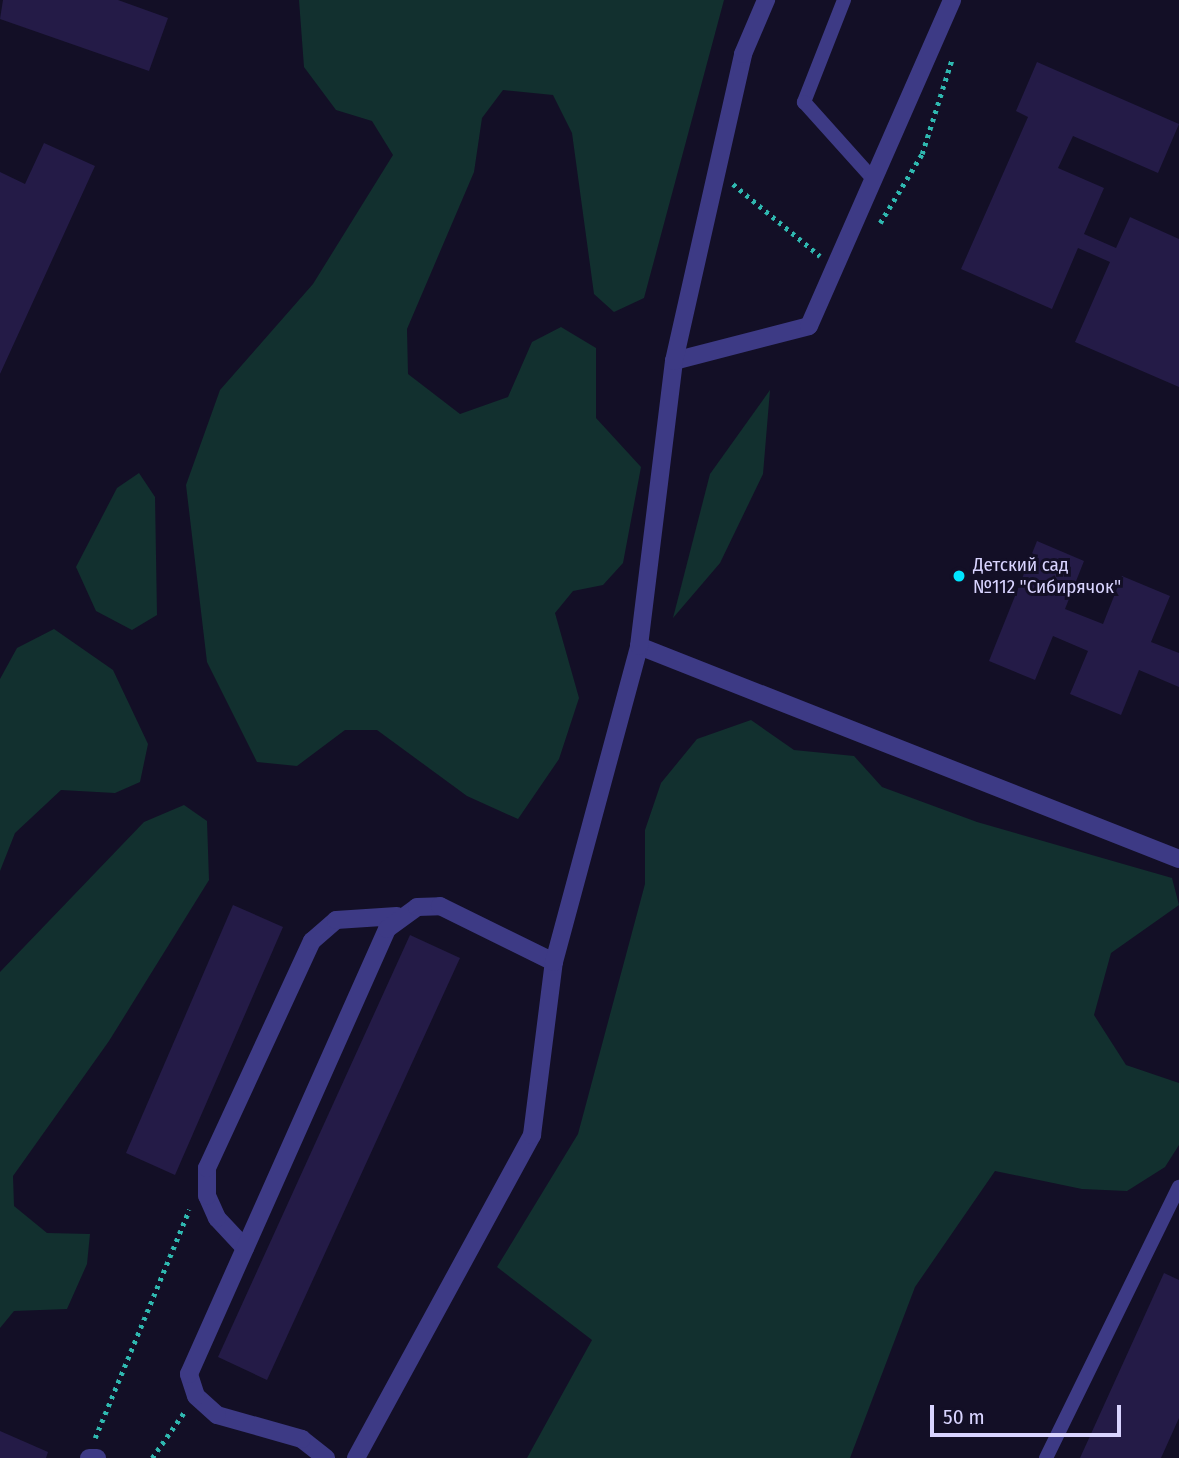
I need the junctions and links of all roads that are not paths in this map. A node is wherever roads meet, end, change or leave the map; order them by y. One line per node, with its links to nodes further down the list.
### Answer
1 (766, 0): 5 (street)
2 (845, 0): 4 (lane)
3 (952, 0): 4 (street)
4 (874, 180): 5 (street)
5 (674, 361): 6 (street)
6 (639, 646): 7 (street); 9 (street)
7 (1179, 859)
8 (397, 916): 9 (street); 11 (street); 11 (street)
9 (554, 961): 13 (street)
10 (1179, 1187): 14 (lane)
11 (245, 1248): 12 (street)
12 (326, 1458)
13 (356, 1458)
14 (1046, 1458)

